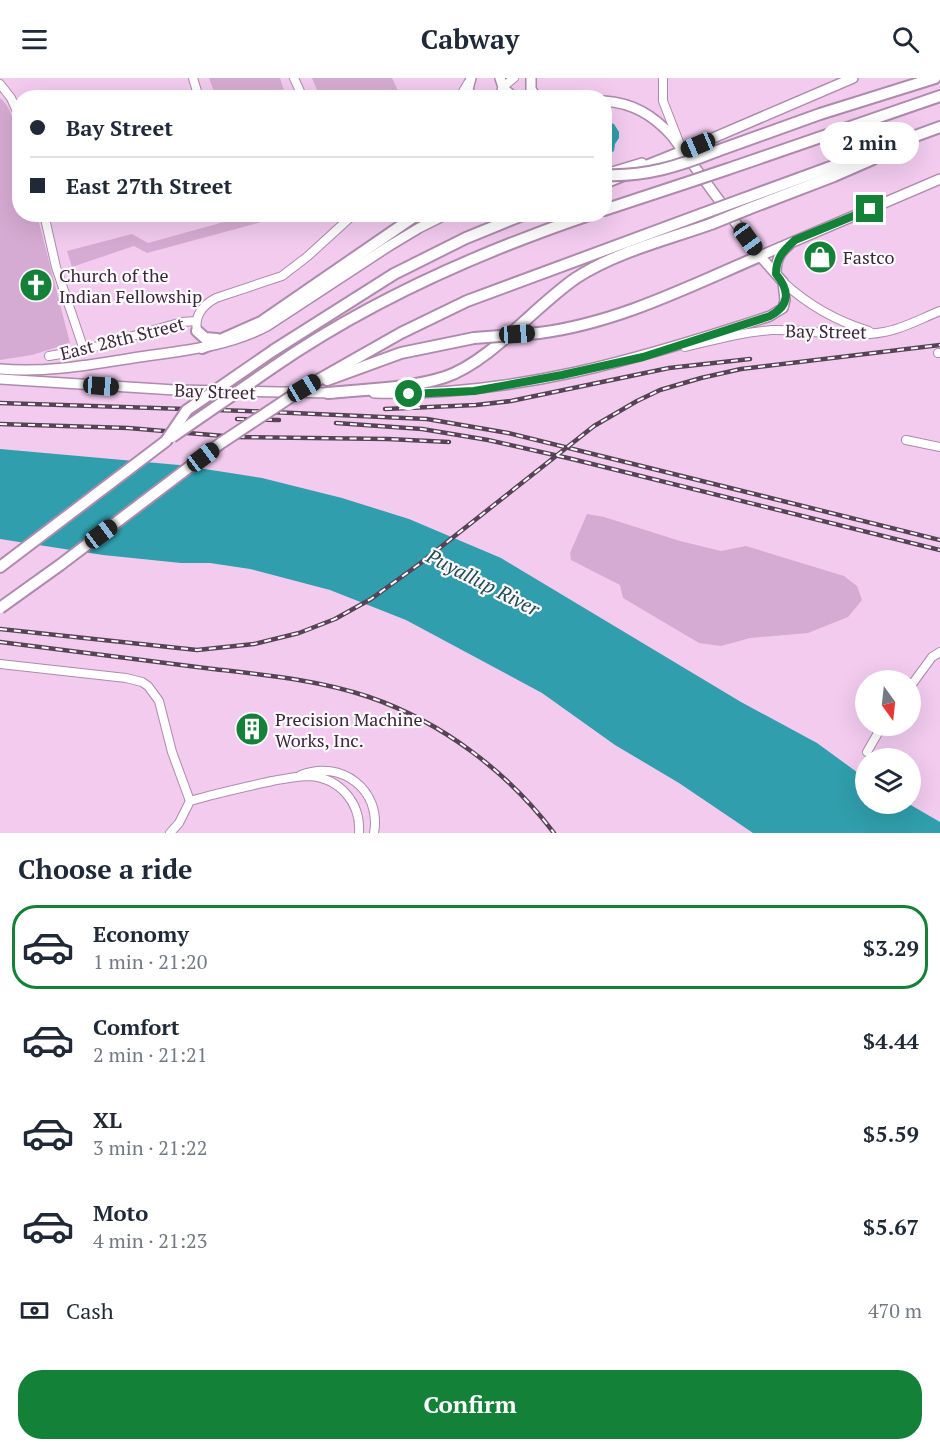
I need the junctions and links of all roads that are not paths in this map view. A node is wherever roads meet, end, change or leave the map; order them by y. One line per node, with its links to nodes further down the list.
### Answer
1 (514, 78): 6 (street)
2 (663, 78): 11 (street)
3 (853, 78): 11 (main road)
4 (935, 78): 13 (highway, bridge)
5 (0, 84): 8 (street)
6 (502, 88)
7 (940, 96): 17 (highway, bridge)
8 (12, 100)
9 (612, 102): 11 (main road, Bay Street)
10 (940, 128): 16 (highway)
11 (684, 151): 12 (main road); 15 (highway); 25 (main road, Bay Street)
12 (612, 172)
13 (612, 175)
14 (940, 179): 24 (main road)
15 (612, 180)
16 (746, 204): 39 (highway, bridge); 40 (highway, bridge)
17 (612, 207)
18 (46, 222): 33 (street)
19 (345, 222): 29 (street)
20 (406, 222): 31 (highway)
21 (430, 222): 32 (main road, Bay Street)
22 (504, 222): 42 (highway, bridge)
23 (570, 222): 42 (highway, bridge)
24 (795, 240): 25 (main road); 26 (main road)
25 (760, 256): 26 (main road, Bay Street); 39 (highway, bridge)
26 (776, 274): 27 (main road, Bay Street)
27 (783, 282): 30 (street, Bay Street); 36 (main road, Bay Street)
28 (940, 310): 30 (street)
29 (196, 326): 31 (highway); 33 (street, East 28th Street); 34 (main road)
30 (876, 334): 36 (street, Bay Street)
31 (229, 337): 32 (highway)
32 (202, 348): 34 (main road, Bay Street)
33 (84, 350): 35 (street, East 28th Street)
34 (183, 351): 37 (main road, Bay Street)
35 (49, 356)
36 (643, 357): 40 (main road, Bay Street)
37 (0, 369)
38 (0, 379): 40 (main road, Bay Street)
39 (304, 388): 45 (highway, bridge)
40 (328, 393)
41 (906, 440): 43 (street)
42 (166, 441): 44 (highway)
43 (940, 447)
44 (0, 567)
45 (0, 608)
46 (940, 652): 48 (street)
47 (0, 664): 50 (street)
48 (921, 672)
49 (296, 777): 50 (street); 52 (street); 53 (street)
50 (190, 801): 51 (street)
51 (170, 833)
52 (359, 833)
53 (374, 833)

